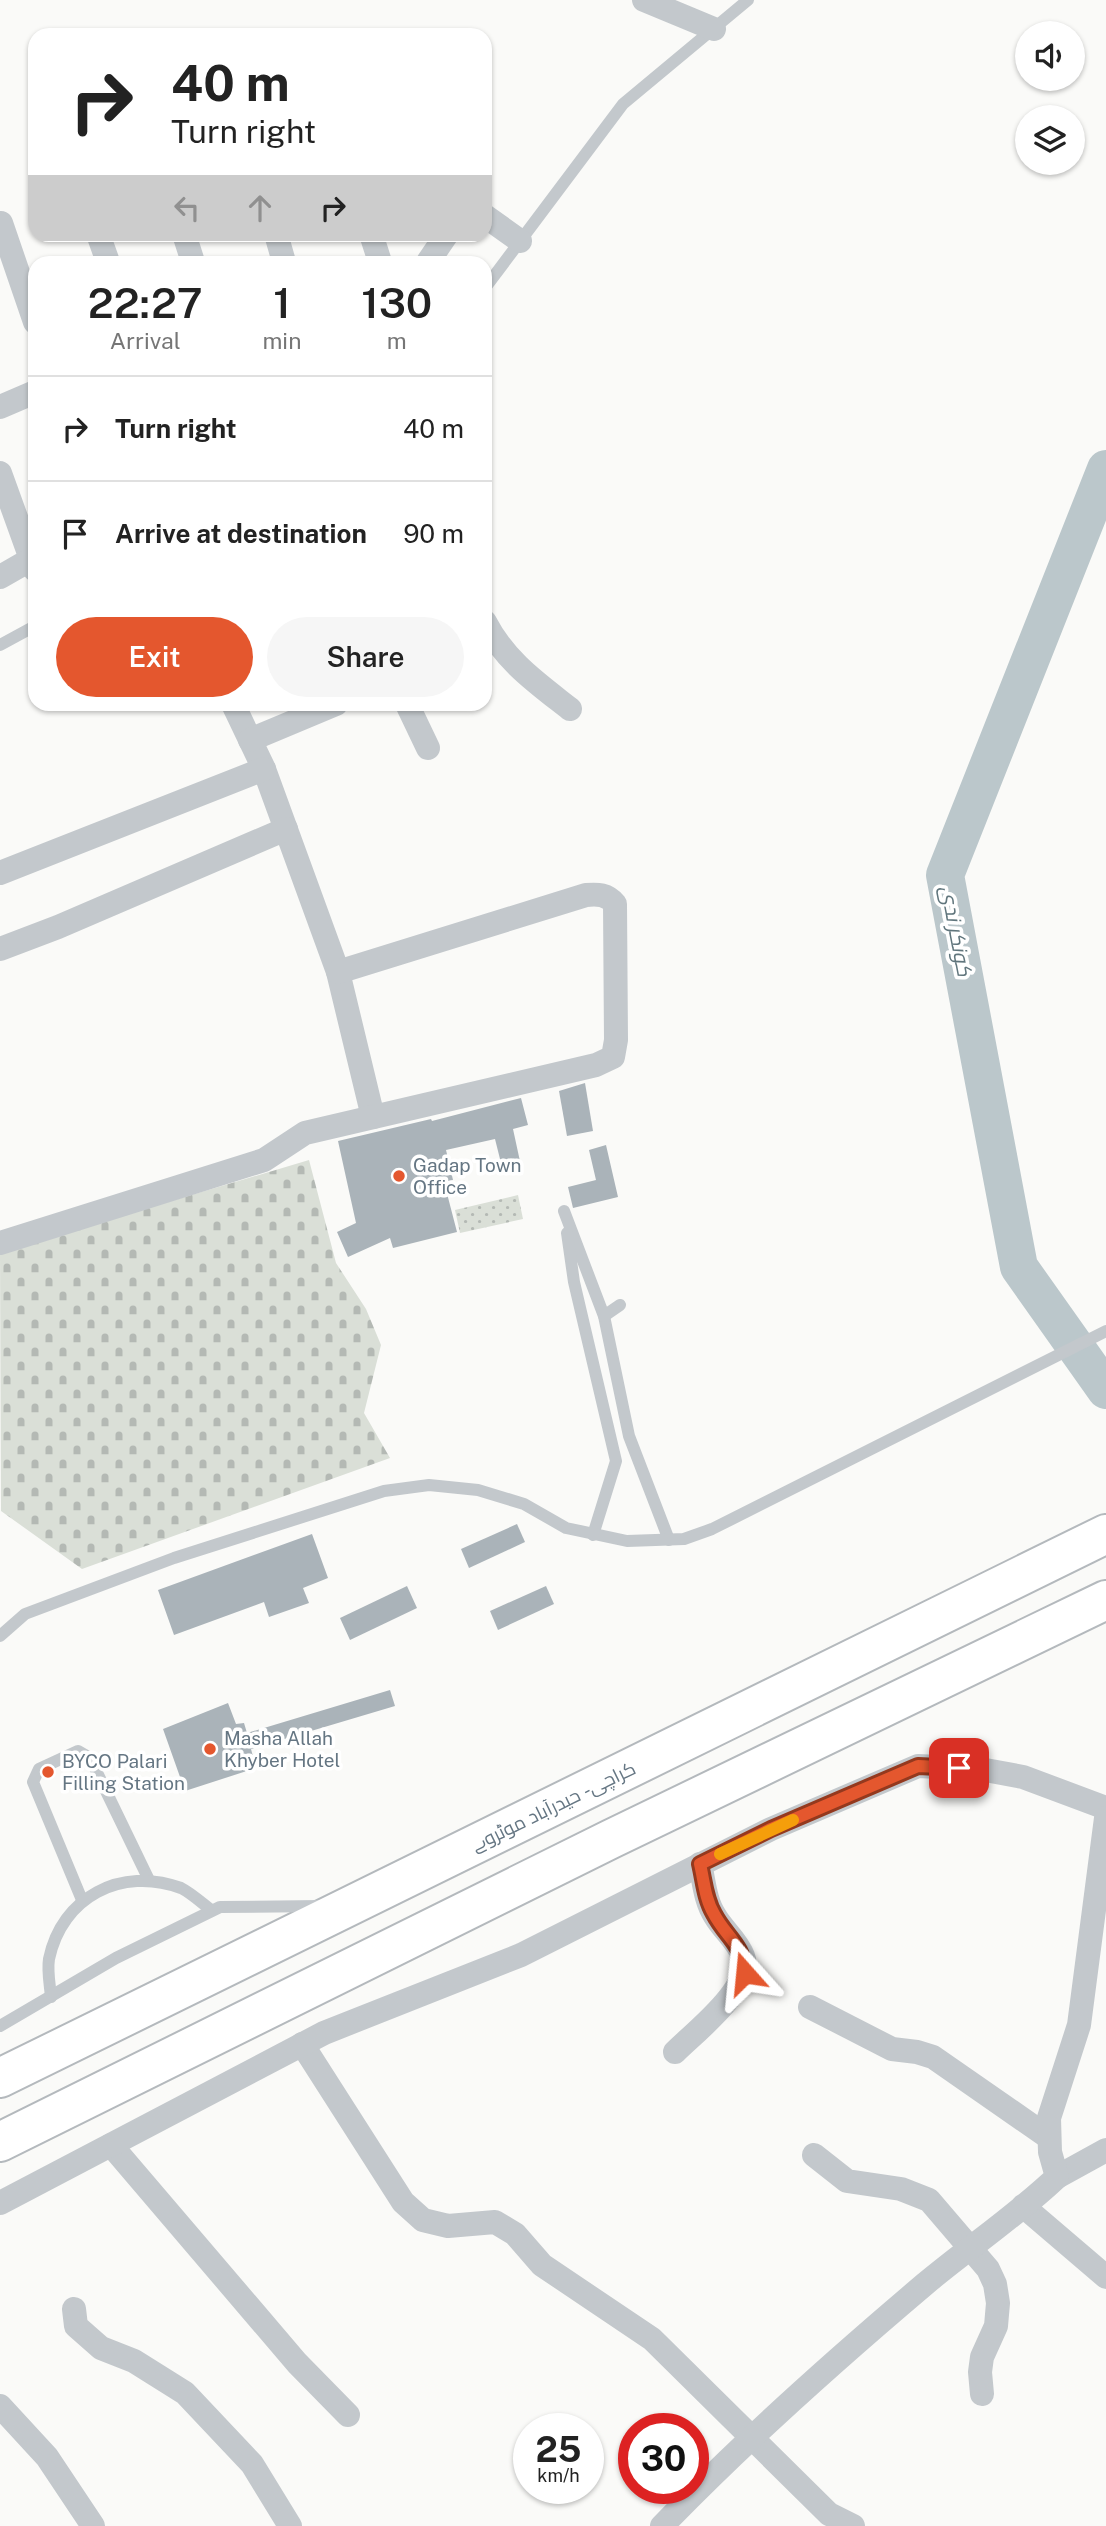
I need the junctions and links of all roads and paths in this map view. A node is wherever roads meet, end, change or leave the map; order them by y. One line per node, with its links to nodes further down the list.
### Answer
1 (644, 0): 3 (street)
2 (748, 0): 3 (lane)
3 (714, 29): 6 (lane)
4 (492, 221): 6 (street)
5 (1, 223): 8 (street)
6 (520, 240): 7 (lane)
7 (492, 278)
8 (28, 302)
9 (28, 395): 10 (street)
10 (0, 407)
11 (0, 472): 12 (street)
12 (28, 546)
13 (28, 565): 14 (street)
14 (0, 577)
15 (28, 630): 17 (lane)
16 (492, 640): 18 (street)
17 (0, 645)
18 (570, 709)
19 (236, 711): 22 (street)
20 (320, 711): 22 (street)
21 (410, 711): 23 (street)
22 (250, 740): 24 (street)
23 (428, 748)
24 (264, 769): 25 (street); 26 (street)
25 (286, 829): 27 (street); 28 (street)
26 (0, 873)
27 (0, 949)
28 (338, 972): 29 (street); 29 (street)
29 (373, 1117): 30 (street)
30 (0, 1243)
31 (620, 1305): 32 (lane)
32 (604, 1316): 35 (lane); 36 (lane)
33 (1106, 1331): 36 (lane)
34 (1106, 1534): 44 (highway, کراچی - حیدرآباد موٹروے)
35 (593, 1535): 36 (lane); 38 (lane)
36 (669, 1541)
37 (1106, 1600): 53 (highway)
38 (0, 1636)
39 (1106, 1808): 41 (street)
40 (1106, 1818): 52 (street)
41 (700, 1864): 49 (street); 50 (street)
42 (149, 1880): 43 (lane); 43 (lane); 45 (lane)
43 (82, 1900): 46 (lane)
44 (351, 1905): 45 (lane); 51 (highway, کراچی - حیدرآباد موٹروے)
45 (211, 1910): 46 (lane)
46 (51, 1997): 48 (lane)
47 (810, 2007): 52 (street)
48 (0, 2026)
49 (302, 2044): 54 (street); 66 (street)
50 (675, 2052)
51 (0, 2078)
52 (1048, 2137): 57 (street)
53 (0, 2142)
54 (111, 2145): 58 (street); 65 (street)
55 (1106, 2150): 57 (street)
56 (814, 2155): 60 (street)
57 (1057, 2177): 59 (street)
58 (0, 2203)
59 (1023, 2206): 60 (street); 61 (street)
60 (970, 2248): 63 (street); 66 (street)
61 (1106, 2277)
62 (74, 2309): 67 (street)
63 (982, 2394)
64 (0, 2406): 68 (street)
65 (348, 2415)
66 (752, 2436): 69 (street); 70 (street)
67 (282, 2523)
68 (93, 2526)
69 (662, 2526)
70 (853, 2526)

